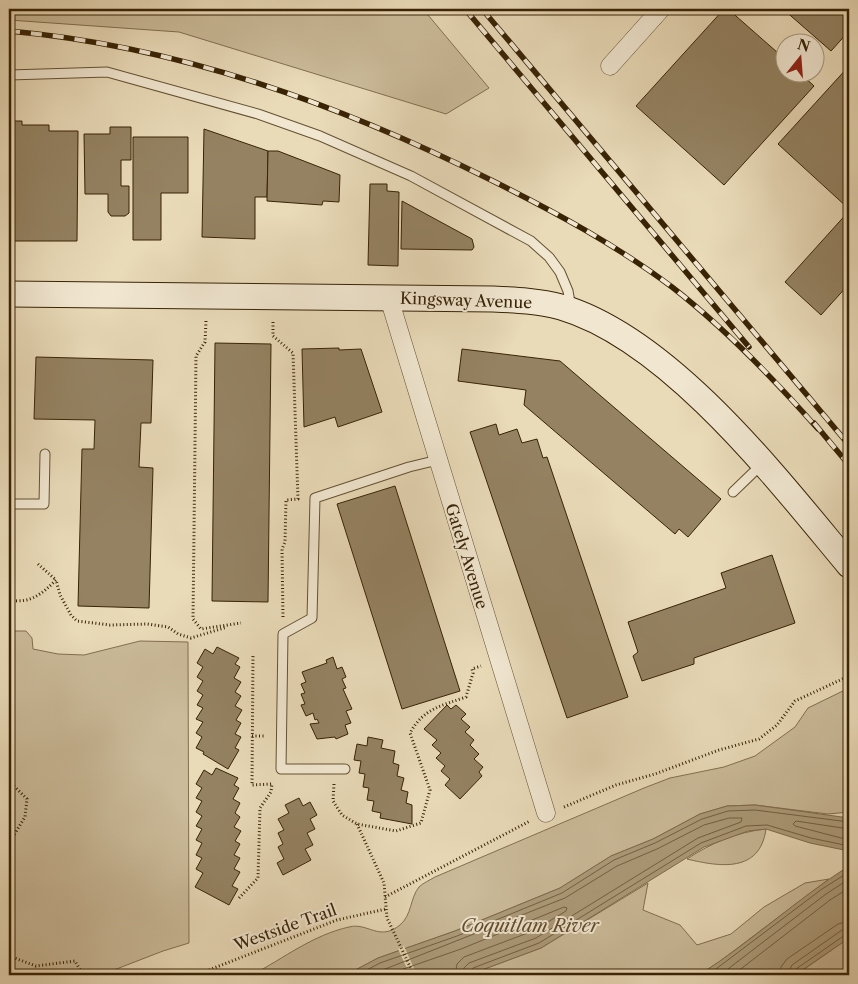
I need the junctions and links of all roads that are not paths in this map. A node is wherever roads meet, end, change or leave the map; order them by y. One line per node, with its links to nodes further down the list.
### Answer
1 (661, 9): 2 (street)
2 (610, 66)
3 (9, 75): 6 (lane)
4 (9, 294): 5 (main road, Kingsway Avenue)
5 (389, 298): 6 (main road, Kingsway Avenue); 8 (street, Gately Avenue)
6 (572, 311): 9 (main road, Kingsway Avenue)
7 (44, 454): 11 (lane)
8 (438, 460): 13 (lane); 14 (street, Gately Avenue)
9 (763, 463): 10 (lane); 12 (main road, Kingsway Avenue)
10 (733, 492)
11 (9, 504)
12 (849, 565)
13 (345, 769)
14 (546, 813)

